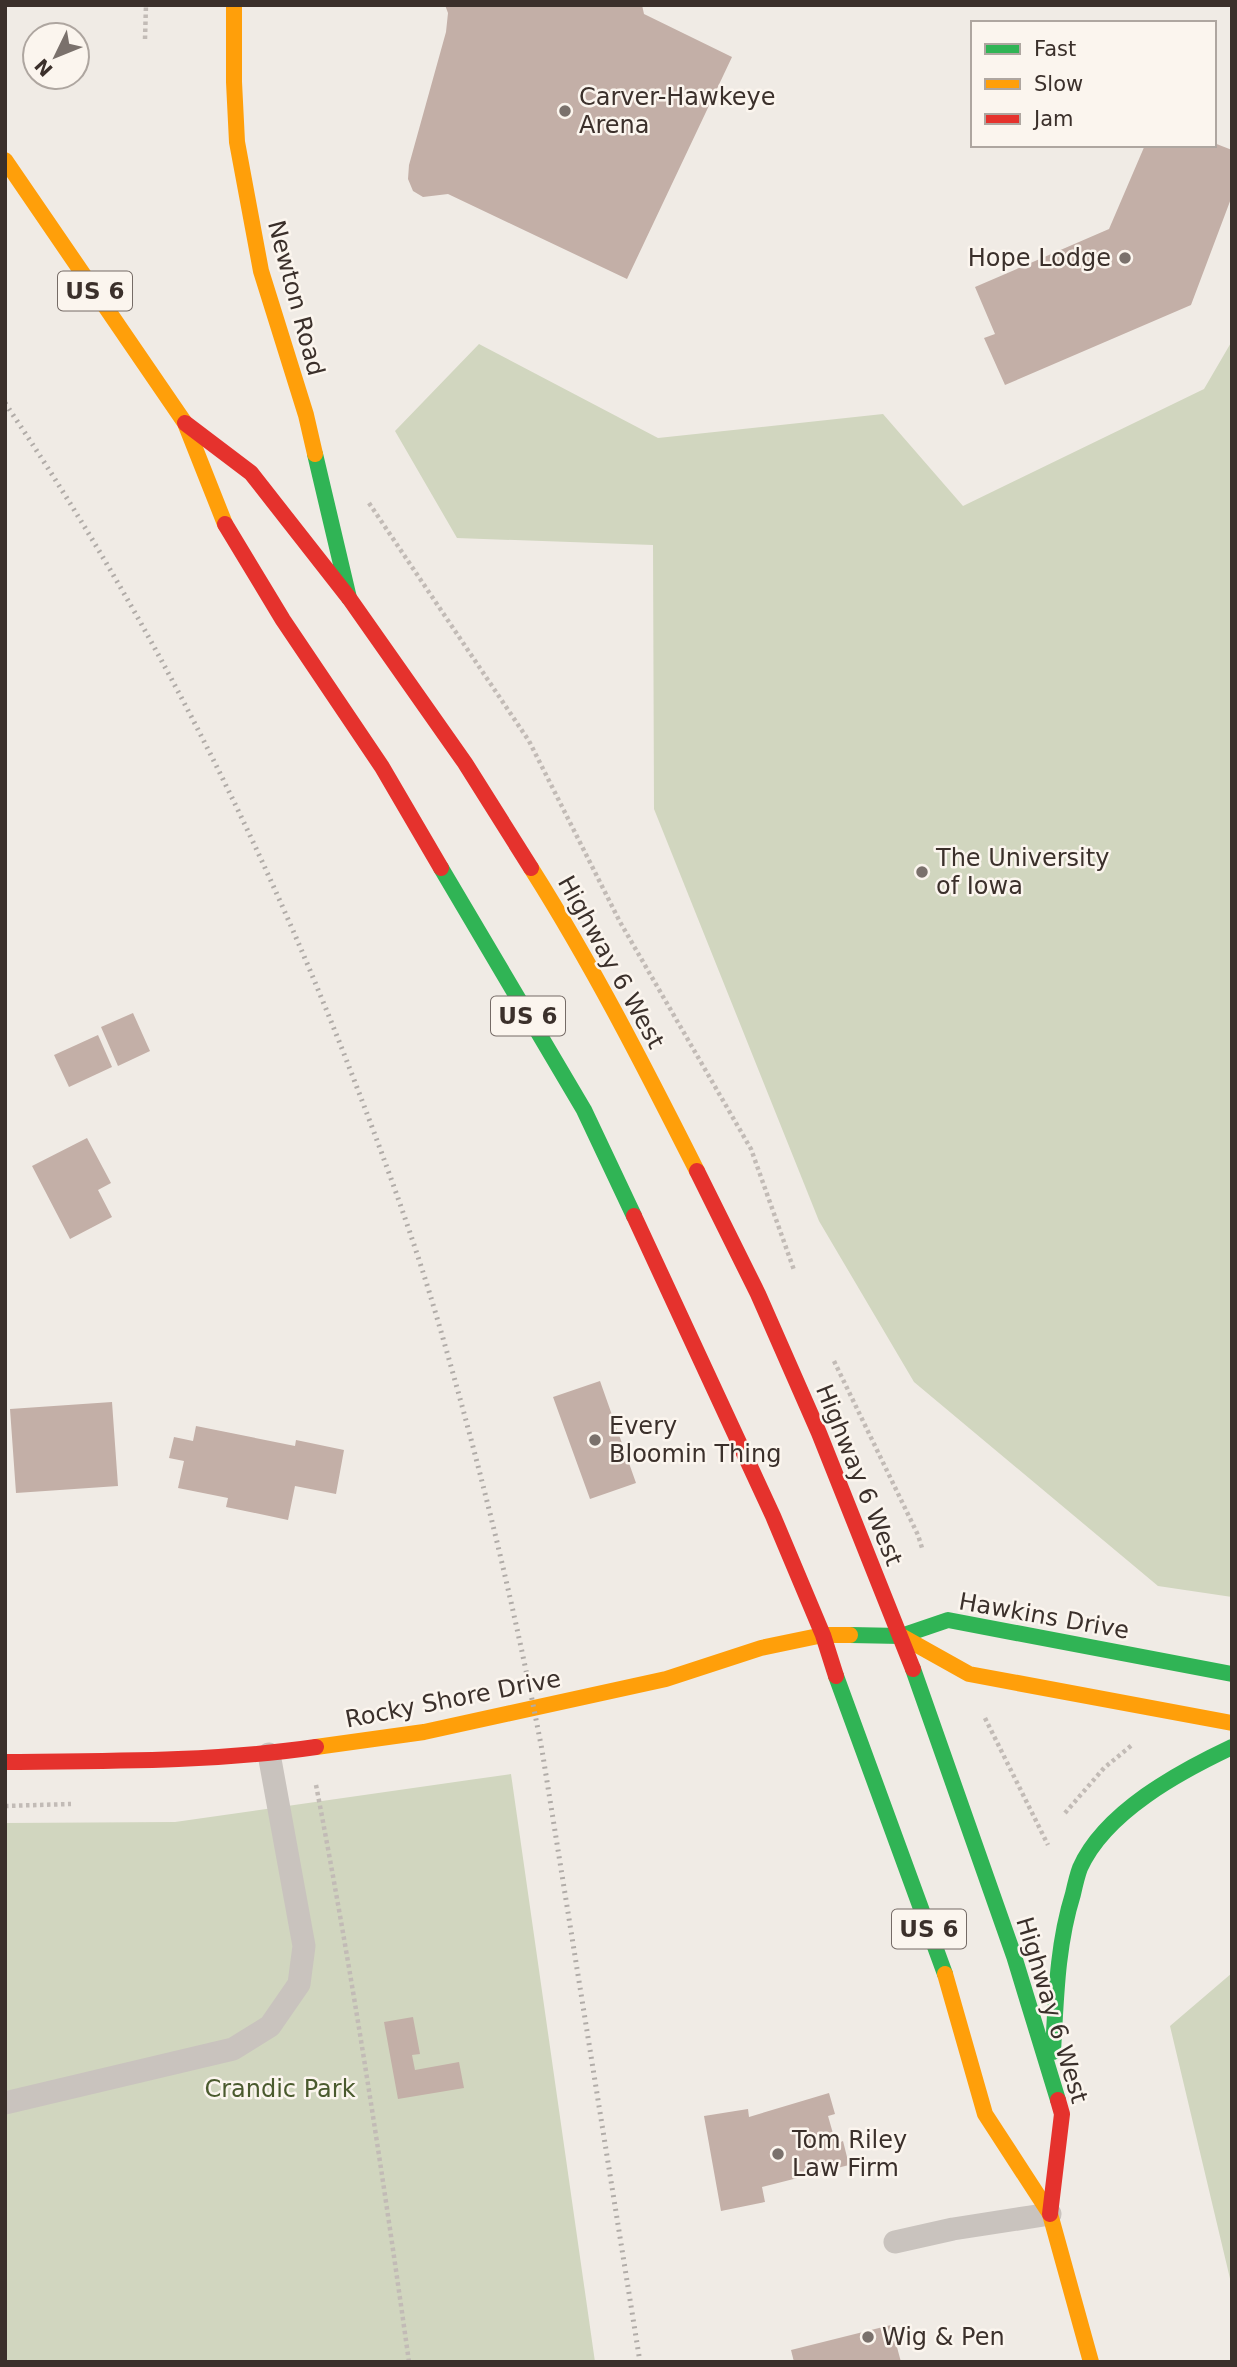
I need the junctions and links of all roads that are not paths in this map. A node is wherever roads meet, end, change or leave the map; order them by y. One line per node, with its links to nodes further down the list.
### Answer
1 (234, 5): 4 (main road, Newton Road)
2 (5, 160): 3 (main road, Highway 6 West / US 6)
3 (185, 423): 4 (main road, Highway 6 West / US 6); 5 (main road, Highway 6 West / US 6)
4 (349, 598): 6 (main road, Highway 6 West / US 6)
5 (823, 1635): 6 (main road, Rocky Shore Drive); 10 (main road, Rocky Shore Drive); 14 (main road, Highway 6 West / US 6)
6 (901, 1636): 7 (main road, Hawkins Drive); 8 (main road); 12 (main road, Highway 6 West / US 6)
7 (1232, 1674)
8 (1232, 1723)
9 (1232, 1747): 12 (main road)
10 (269, 1754): 11 (main road, Rocky Shore Drive); 13 (lane)
11 (5, 1762)
12 (1051, 2079): 14 (main road, Highway 6 West / US 6)
13 (5, 2103)
14 (1050, 2214): 15 (lane); 16 (main road, US 6)
15 (895, 2242)
16 (1091, 2362)

